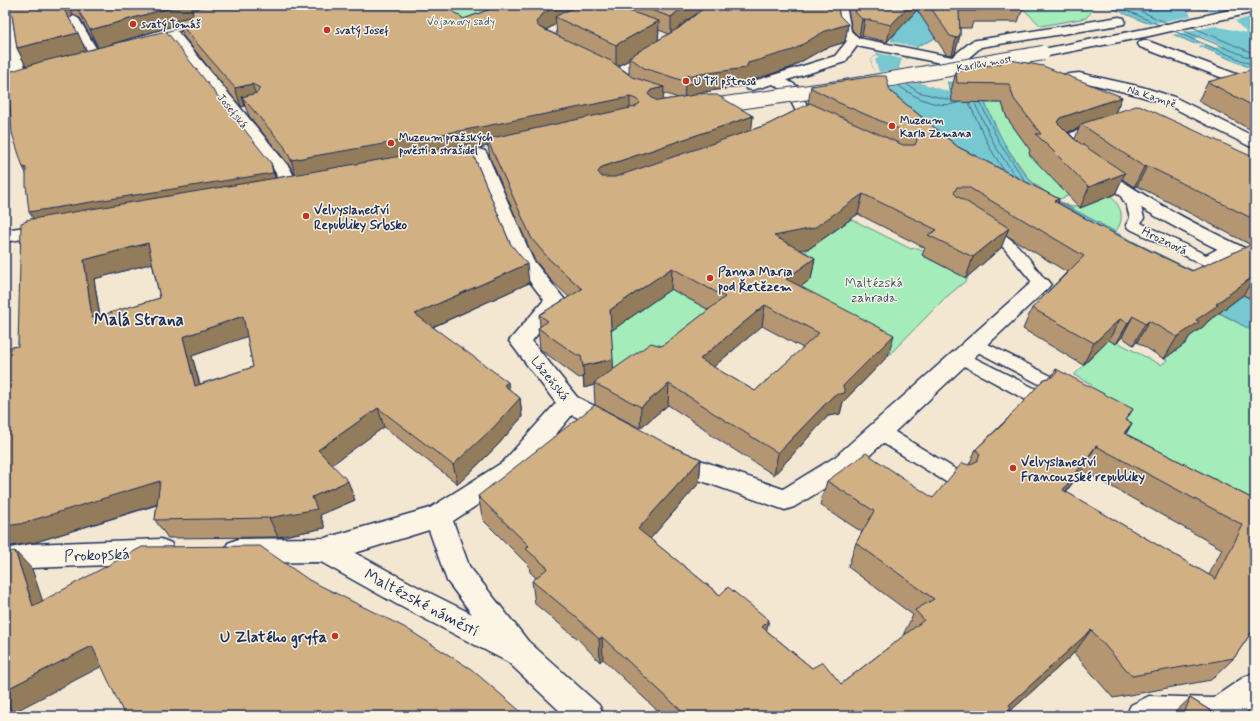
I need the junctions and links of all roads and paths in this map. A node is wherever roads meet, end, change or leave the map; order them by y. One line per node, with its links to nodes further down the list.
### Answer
1 (840, 5): 9 (street)
2 (1255, 8): 23 (street, Karlův most, bridge)
3 (6, 15): 16 (street)
4 (74, 19): 13 (lane)
5 (211, 19): 10 (lane)
6 (1119, 21): 15 (street)
7 (190, 30): 8 (street)
8 (173, 35): 10 (street); 28 (street, Josefská)
9 (854, 41): 15 (street); 19 (street)
10 (133, 43)
11 (1145, 44): 21 (street)
12 (666, 45): 18 (street)
13 (102, 52): 14 (street)
14 (81, 58)
15 (955, 62): 17 (street)
16 (19, 73)
17 (1009, 74)
18 (617, 76)
19 (774, 79): 20 (street); 25 (street)
20 (752, 86)
21 (1255, 86)
22 (1070, 92): 26 (street, Na Kampě)
23 (704, 107)
24 (1122, 121): 29 (street, Hroznová)
25 (831, 126)
26 (1255, 143)
27 (433, 162): 39 (street, Lázeňská)
28 (288, 189)
29 (1125, 191): 33 (street, Hroznová); 33 (lane, Hroznová)
30 (976, 224): 35 (lane)
31 (69, 226): 32 (street)
32 (5, 236)
33 (1230, 248): 34 (street, Hroznová)
34 (1255, 260)
35 (1041, 284): 36 (street)
36 (968, 350): 37 (lane); 38 (lane); 40 (street)
37 (1047, 382)
38 (1034, 396)
39 (569, 403): 41 (street, Lázeňská); 44 (street, Maltézské náměstí)
40 (880, 432): 42 (street); 43 (lane)
41 (632, 436)
42 (653, 448)
43 (958, 480)
44 (438, 517): 45 (street, Maltézské náměstí); 49 (street, Maltézské náměstí)
45 (325, 550): 47 (street, Maltézské náměstí); 49 (street, Maltézské náměstí)
46 (183, 551): 48 (street, Prokopská)
47 (214, 551)
48 (5, 561)
49 (519, 652): 53 (street, Maltézské náměstí)
50 (1255, 688): 52 (street)
51 (1145, 714): 52 (street)
52 (1218, 715)
53 (588, 716)

